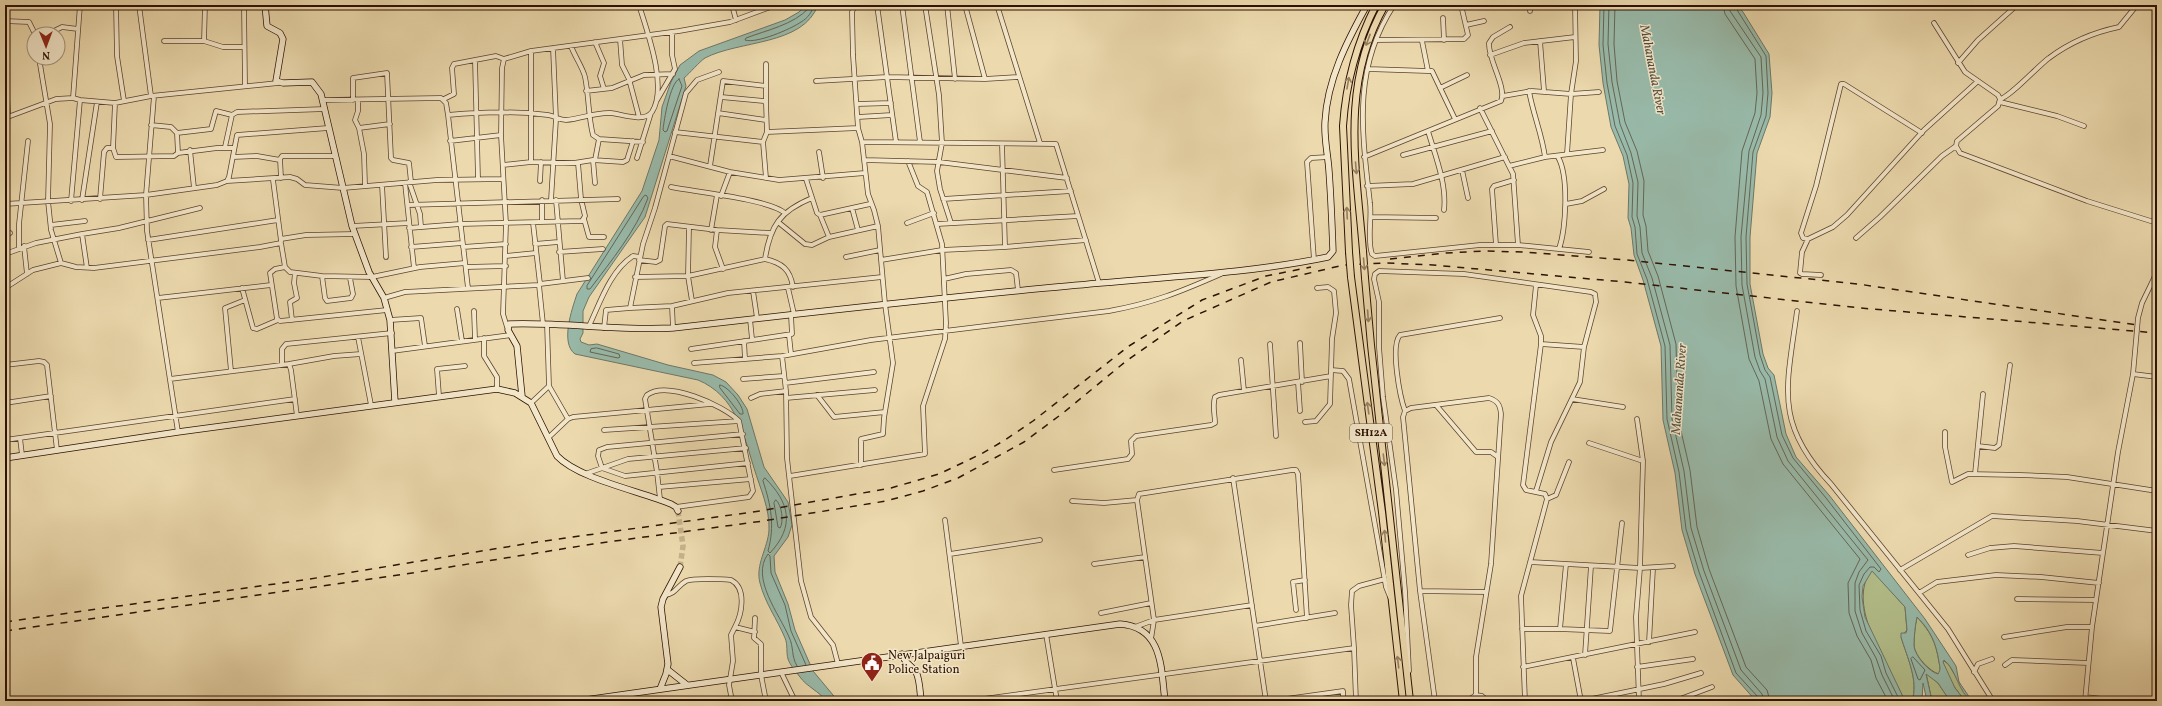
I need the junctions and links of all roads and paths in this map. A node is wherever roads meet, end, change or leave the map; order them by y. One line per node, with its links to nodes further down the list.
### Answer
1 (80, 5): 36 (street)
2 (116, 5): 95 (street)
3 (139, 5): 86 (street)
4 (205, 5): 44 (street)
5 (244, 5): 50 (street)
6 (266, 5): 76 (street)
7 (639, 5): 38 (street)
8 (732, 5): 28 (street)
9 (774, 5): 28 (street)
10 (855, 5): 72 (street)
11 (878, 5): 67 (street)
12 (902, 5): 68 (street)
13 (925, 5): 69 (street)
14 (946, 5): 70 (street)
15 (965, 5): 71 (street)
16 (997, 5): 66 (street)
17 (1367, 5): 162 (street)
18 (1376, 5): 496 (main road, SH12A, one-way to 18, bridge)
19 (1384, 5): 546 (main road, SH12A, one-way to 546, bridge)
20 (1394, 5): 42 (street)
21 (1461, 5): 32 (street)
22 (1530, 5): 26 (street)
23 (1575, 5): 39 (street)
24 (2017, 5): 57 (street)
25 (2137, 5): 96 (street)
26 (1530, 11)
27 (1443, 18): 43 (street)
28 (736, 20): 37 (street)
29 (5, 21): 33 (street)
30 (1484, 21): 32 (street)
31 (1934, 23): 57 (street)
32 (1466, 25): 43 (street)
33 (31, 26)
34 (1510, 27): 53 (street)
35 (66, 28): 36 (street)
36 (78, 29): 89 (street)
37 (672, 32): 38 (street); 64 (street)
38 (649, 35): 40 (street); 63 (street)
39 (1575, 37): 46 (street); 85 (street)
40 (620, 39): 47 (street); 73 (street)
41 (164, 40): 44 (street)
42 (1377, 40): 45 (street); 60 (street)
43 (1444, 40): 45 (street)
44 (204, 41): 50 (street)
45 (1422, 41): 61 (street)
46 (1540, 41): 53 (street); 83 (street)
47 (595, 42): 49 (street); 80 (street)
48 (5, 46): 54 (street)
49 (572, 46): 51 (street); 81 (street)
50 (244, 47): 77 (street)
51 (553, 48): 52 (street); 119 (street)
52 (531, 51): 55 (street); 112 (street)
53 (1490, 55): 87 (street)
54 (6, 56): 117 (street)
55 (504, 59): 56 (street); 109 (street)
56 (475, 60): 90 (street); 107 (street)
57 (1958, 63): 75 (street)
58 (766, 64): 78 (street)
59 (40, 66): 97 (street)
60 (1368, 69): 61 (street); 163 (street)
61 (1428, 71): 79 (street)
62 (719, 72): 130 (street)
63 (656, 74): 64 (street); 73 (street); 102 (street)
64 (673, 74): 102 (street)
65 (1467, 75): 79 (street)
66 (1018, 77): 71 (street); 146 (street)
67 (888, 78): 68 (street); 72 (street); 101 (street)
68 (912, 78): 69 (street); 144 (street)
69 (936, 78): 70 (street); 145 (street)
70 (956, 78): 71 (street)
71 (985, 79)
72 (855, 80): 74 (street); 103 (street)
73 (629, 81): 80 (street); 115 (street)
74 (816, 81)
75 (1977, 82): 96 (street); 132 (street)
76 (278, 83): 77 (street); 92 (street)
77 (245, 86): 86 (street)
78 (766, 86): 88 (street); 100 (street)
79 (1440, 88): 118 (street)
80 (604, 89): 81 (street)
81 (586, 91): 114 (street)
82 (1530, 91): 83 (street); 87 (street); 165 (street)
83 (1544, 91): 85 (street)
84 (1599, 92): 85 (street)
85 (1571, 94): 157 (street)
86 (152, 96): 95 (street); 122 (street)
87 (1503, 96): 104 (street)
88 (721, 97): 100 (street); 108 (street)
89 (73, 98): 91 (street); 97 (street)
90 (444, 99): 94 (street); 111 (street)
91 (80, 100): 98 (street); 221 (street)
92 (323, 100): 93 (street); 105 (street)
93 (355, 100): 94 (street); 94 (street); 125 (street)
94 (389, 100): 121 (street)
95 (124, 101): 99 (street)
96 (2000, 101): 123 (street); 149 (street)
97 (47, 102): 117 (street); 220 (street)
98 (97, 102): 99 (street); 217 (street)
99 (116, 103): 151 (street)
100 (766, 103): 120 (street)
101 (891, 103): 103 (street); 113 (street)
102 (655, 104): 106 (street)
103 (857, 104): 116 (street)
104 (1480, 108): 118 (street); 128 (street)
105 (325, 109): 110 (street); 124 (street)
106 (651, 112): 115 (street); 140 (street)
107 (476, 113): 109 (street); 111 (street); 134 (street)
108 (718, 113): 120 (street); 135 (street)
109 (502, 114): 112 (street); 133 (street)
110 (232, 115): 129 (street); 150 (street)
111 (448, 115): 138 (street)
112 (532, 115): 119 (street); 173 (street)
113 (892, 115): 116 (street); 143 (street)
114 (588, 116): 115 (street); 119 (street); 136 (street)
115 (639, 117)
116 (858, 117): 126 (street)
117 (7, 118)
118 (1455, 118): 127 (street)
119 (556, 119): 176 (street)
120 (766, 120): 131 (street)
121 (390, 124): 125 (street); 197 (street)
122 (151, 125): 129 (street); 167 (street)
123 (2084, 126)
124 (328, 128): 152 (street); 159 (street)
125 (359, 128): 201 (street)
126 (858, 128): 131 (street); 142 (street)
127 (1428, 130): 148 (street); 163 (street)
128 (1492, 131): 148 (street); 164 (street)
129 (177, 132): 156 (street)
130 (675, 132): 135 (street); 160 (street)
131 (767, 132): 141 (street)
132 (1922, 133): 271 (street); 271 (street)
133 (501, 135): 134 (street); 178 (street)
134 (478, 137): 138 (street); 191 (street)
135 (714, 137): 141 (street); 179 (street)
136 (599, 139): 139 (street); 170 (street)
137 (28, 141): 223 (street)
138 (450, 141): 190 (street)
139 (633, 141): 140 (street); 170 (street)
140 (643, 142): 168 (street)
141 (763, 142): 187 (street)
142 (862, 142): 143 (street); 171 (street)
143 (896, 142): 144 (street)
144 (920, 142): 145 (street)
145 (942, 143): 147 (street); 175 (street)
146 (1040, 143): 147 (street); 189 (street)
147 (1002, 144): 182 (street)
148 (1433, 146): 158 (street); 185 (street)
149 (1956, 146): 250 (street); 269 (street)
150 (225, 147): 152 (street); 153 (street)
151 (113, 148): 167 (street); 213 (street)
152 (234, 148): 161 (street)
153 (190, 150): 156 (street); 204 (street)
154 (1603, 150): 157 (street)
155 (819, 152): 188 (street)
156 (178, 153): 167 (street)
157 (1567, 154): 166 (street)
158 (1403, 155)
159 (336, 156): 169 (street); 205 (street)
160 (669, 156): 179 (street); 296 (street)
161 (233, 157): 169 (street); 196 (street)
162 (1328, 157): 300 (street); 300 (street)
163 (1364, 157): 202 (street)
164 (1505, 157): 180 (street); 181 (street)
165 (1544, 157): 166 (street); 180 (street)
166 (1558, 157): 227 (street)
167 (148, 158): 208 (street)
168 (637, 158)
169 (280, 160): 186 (street)
170 (594, 160): 177 (street); 199 (street)
171 (864, 160): 172 (street); 184 (street)
172 (908, 161): 175 (street); 234 (street)
173 (531, 162): 174 (street); 178 (street)
174 (541, 162): 176 (street); 198 (street)
175 (939, 162): 182 (street); 216 (street)
176 (554, 163): 177 (street); 219 (street)
177 (578, 163): 214 (street)
178 (503, 165): 192 (street)
179 (710, 166): 183 (street)
180 (1509, 166): 195 (street)
181 (1462, 170): 185 (street); 212 (street)
182 (1002, 171): 189 (street); 210 (street)
183 (730, 172): 187 (street); 209 (street)
184 (865, 173): 188 (street); 226 (street)
185 (1441, 176): 202 (street); 232 (street)
186 (281, 178): 194 (street); 205 (street)
187 (766, 178): 193 (street)
188 (823, 178): 193 (street)
189 (1067, 178): 207 (street)
190 (454, 179): 191 (street); 197 (street); 224 (street)
191 (478, 179): 192 (street)
192 (503, 179): 222 (street)
193 (806, 179): 211 (street)
194 (273, 180): 196 (street); 240 (street)
195 (1514, 180): 279 (street); 280 (street)
196 (227, 182): 204 (street)
197 (408, 182): 200 (street); 228 (street); 229 (street)
198 (540, 182)
199 (595, 183)
200 (382, 185): 201 (street); 251 (street)
201 (365, 186): 205 (street)
202 (1367, 186): 237 (street)
203 (671, 187): 209 (street)
204 (194, 188): 208 (street)
205 (343, 188): 256 (street)
206 (1604, 189): 227 (street)
207 (1071, 191): 210 (street); 236 (street)
208 (146, 195): 213 (street); 242 (street)
209 (719, 196): 233 (street); 261 (street)
210 (1002, 196): 216 (street); 241 (street)
211 (812, 198): 233 (street); 235 (street)
212 (1468, 198)
213 (100, 199): 217 (street)
214 (581, 199): 215 (street); 219 (street); 239 (street)
215 (618, 199)
216 (943, 199): 249 (street)
217 (82, 200): 221 (street)
218 (542, 200): 219 (street); 222 (street); 244 (street)
219 (553, 200): 245 (street)
220 (48, 201): 221 (street); 223 (street); 255 (street)
221 (71, 201)
222 (504, 201): 224 (street); 253 (street)
223 (22, 203): 225 (street); 284 (street)
224 (457, 203): 229 (street); 252 (street)
225 (5, 204)
226 (870, 204): 231 (street); 258 (street)
227 (1566, 204): 286 (street)
228 (408, 205): 229 (street); 257 (street)
229 (417, 205): 259 (street)
230 (200, 208): 242 (street)
231 (852, 208): 235 (street); 263 (street)
232 (1444, 210)
233 (785, 213): 246 (street)
234 (934, 213): 248 (street); 254 (street)
235 (820, 215): 268 (street)
236 (1078, 216): 241 (street); 273 (street)
237 (1371, 217): 238 (street); 279 (street)
238 (1436, 218)
239 (584, 219): 245 (street); 267 (street)
240 (278, 220): 272 (street); 274 (street)
241 (1004, 220): 249 (street); 283 (street)
242 (147, 221): 265 (street); 272 (street)
243 (85, 222): 255 (street)
244 (542, 222): 245 (street); 247 (street)
245 (558, 222): 275 (street)
246 (778, 222): 264 (street); 268 (street)
247 (533, 223): 253 (street); 277 (street)
248 (907, 223)
249 (951, 223): 254 (street)
250 (2157, 223)
251 (384, 224): 256 (street); 257 (street); 294 (street)
252 (460, 224): 253 (street); 259 (street); 278 (street)
253 (506, 224): 276 (street)
254 (937, 224): 288 (street)
255 (50, 225): 270 (street)
256 (352, 226): 266 (street)
257 (409, 226): 259 (street); 282 (street)
258 (878, 226): 263 (street); 287 (street)
259 (422, 227)
260 (689, 227): 261 (street); 296 (street); 314 (street)
261 (711, 230): 262 (street)
262 (717, 230): 264 (street); 307 (street)
263 (858, 230): 268 (street)
264 (770, 233): 297 (street)
265 (82, 234): 270 (street); 305 (street)
266 (355, 234): 274 (street); 316 (street)
267 (604, 237)
268 (829, 237)
269 (1856, 238)
270 (54, 239): 281 (street); 301 (street)
271 (1808, 239): 312 (street)
272 (148, 240): 298 (street)
273 (1086, 240): 283 (street); 322 (street)
274 (281, 241): 298 (street); 304 (street)
275 (558, 242): 277 (street); 289 (street)
276 (506, 244): 278 (street); 293 (street)
277 (535, 244): 291 (street)
278 (462, 245): 282 (street); 302 (street)
279 (1496, 245): 280 (street)
280 (1518, 245): 286 (street)
281 (24, 246): 284 (street); 310 (street)
282 (411, 247): 306 (street)
283 (1005, 247): 288 (street)
284 (19, 248): 292 (street)
285 (603, 249): 289 (street)
286 (1559, 249): 290 (street)
287 (880, 250): 295 (street); 299 (street)
288 (942, 250): 299 (street); 320 (street)
289 (559, 252): 321 (street)
290 (1589, 252)
291 (536, 253): 293 (street); 323 (street)
292 (5, 254)
293 (506, 256): 303 (street)
294 (386, 257)
295 (846, 257)
296 (639, 259): 317 (street); 354 (street)
297 (764, 259): 307 (street); 326 (street)
298 (151, 260): 305 (street); 335 (street)
299 (881, 260): 315 (street)
300 (1314, 260): 311 (street)
301 (61, 263): 305 (street); 310 (street)
302 (465, 265): 303 (street); 306 (street); 329 (street)
303 (506, 266): 330 (street)
304 (285, 267): 309 (street); 324 (street)
305 (87, 268)
306 (414, 268): 316 (street)
307 (723, 269): 314 (street)
308 (2157, 272): 390 (street)
309 (295, 273): 313 (street); 351 (street)
310 (26, 274): 327 (street)
311 (1221, 274): 322 (street); 358 (street)
312 (1821, 275)
313 (322, 276): 318 (street); 318 (street)
314 (688, 276): 317 (street); 338 (street)
315 (882, 276): 326 (street); 339 (street)
316 (372, 277): 318 (street); 336 (street)
317 (635, 277): 341 (street)
318 (350, 278)
319 (588, 278): 321 (street)
320 (944, 279): 332 (street); 334 (street)
321 (563, 281): 323 (street)
322 (1099, 283): 332 (street)
323 (539, 284): 330 (street); 353 (street)
324 (271, 285): 328 (street); 350 (street)
325 (1536, 285): 371 (street); 373 (street); 546 (street)
326 (790, 287): 333 (street); 346 (street)
327 (5, 288)
328 (242, 288): 335 (street); 337 (street)
329 (468, 288): 330 (street); 336 (street)
330 (505, 288): 355 (street)
331 (1317, 288): 387 (street)
332 (1018, 290): 334 (street)
333 (753, 291): 338 (street); 347 (street)
334 (945, 297): 339 (street); 358 (street)
335 (158, 298): 394 (street)
336 (384, 298): 343 (street)
337 (245, 300): 350 (street); 388 (street)
338 (692, 301): 340 (street)
339 (884, 304): 346 (street); 364 (street)
340 (672, 306): 341 (street); 357 (street)
341 (630, 308): 356 (street)
342 (457, 309): 367 (street)
343 (387, 310): 351 (street); 352 (street)
344 (474, 311): 365 (street)
345 (1796, 311): 488 (street)
346 (792, 315): 347 (street); 361 (street)
347 (757, 318): 349 (street)
348 (1500, 318): 422 (street)
349 (750, 319): 357 (street); 366 (street)
350 (278, 320): 351 (street)
351 (292, 320)
352 (390, 320): 359 (street); 372 (street)
353 (545, 324): 354 (street); 355 (street); 398 (street)
354 (588, 326): 356 (street)
355 (507, 327): 360 (street)
356 (604, 328): 357 (street)
357 (673, 328)
358 (946, 332): 364 (street); 452 (street)
359 (392, 334): 362 (street); 375 (street)
360 (511, 335): 363 (street); 408 (street)
361 (789, 335): 366 (street); 377 (street)
362 (358, 337): 376 (street); 382 (street)
363 (484, 338): 365 (street); 400 (street)
364 (888, 338): 377 (street); 423 (street)
365 (475, 339): 367 (street)
366 (752, 339): 368 (street)
367 (462, 341): 372 (street)
368 (744, 341): 374 (street); 379 (street)
369 (1300, 343): 396 (street)
370 (1270, 344): 399 (street)
371 (1541, 344): 373 (street); 463 (street)
372 (424, 346): 375 (street)
373 (1584, 347): 412 (street)
374 (691, 349)
375 (392, 351): 413 (street)
376 (361, 354): 383 (street); 417 (street)
377 (791, 354): 378 (street)
378 (782, 356): 379 (street); 391 (street)
379 (745, 359): 381 (street)
380 (1241, 360): 403 (street)
381 (694, 363)
382 (282, 364): 383 (street); 388 (street)
383 (289, 364): 411 (street)
384 (5, 365): 406 (street)
385 (2010, 365): 442 (street)
386 (465, 366): 407 (street)
387 (1331, 370): 392 (street); 489 (street)
388 (231, 371): 394 (street)
389 (874, 372): 397 (street)
390 (2133, 374): 393 (street); 461 (street)
391 (784, 376): 395 (street); 397 (street)
392 (1331, 376): 396 (street); 429 (street)
393 (2157, 377)
394 (170, 379): 424 (street)
395 (743, 379)
396 (1300, 382): 399 (street); 421 (street)
397 (785, 383): 402 (street)
398 (549, 386): 415 (street); 426 (street)
399 (1273, 386): 403 (street); 436 (street)
400 (497, 389): 407 (street); 408 (street)
401 (875, 390): 405 (street)
402 (786, 391): 409 (street); 410 (street)
403 (1244, 391): 454 (street)
404 (1983, 394): 442 (street)
405 (817, 395): 410 (street); 423 (street)
406 (51, 396): 414 (street); 434 (street)
407 (439, 396): 413 (street)
408 (522, 396): 415 (street)
409 (751, 398)
410 (786, 398): 458 (street)
411 (295, 399): 424 (street); 425 (street)
412 (1572, 399): 419 (street); 463 (street)
413 (395, 402): 417 (street)
414 (5, 403)
415 (531, 404): 438 (street)
416 (710, 404): 420 (street); 420 (street); 428 (street)
417 (371, 405): 425 (street)
418 (1436, 405): 422 (street); 447 (street); 447 (street)
419 (1623, 407)
420 (646, 411): 426 (street); 430 (street)
421 (1300, 411)
422 (1405, 411): 492 (street)
423 (885, 412): 452 (street)
424 (175, 416): 432 (street); 434 (street)
425 (297, 416): 432 (street)
426 (568, 419): 438 (street)
427 (1637, 419): 449 (street)
428 (739, 421): 430 (street); 435 (street)
429 (1305, 422)
430 (649, 426): 431 (street); 440 (street)
431 (604, 430)
432 (178, 432): 444 (street)
433 (1945, 432): 457 (street)
434 (56, 433): 437 (street); 444 (street)
435 (743, 434): 440 (street); 443 (street)
436 (1276, 436)
437 (20, 438): 439 (street); 445 (street)
438 (548, 438): 456 (street)
439 (5, 440)
440 (652, 441): 446 (street); 453 (street)
441 (1589, 443): 449 (street)
442 (1978, 446): 457 (street)
443 (746, 448): 446 (street); 451 (street)
444 (57, 450): 445 (street)
445 (22, 455): 448 (street)
446 (655, 457): 453 (street); 455 (street)
447 (1498, 457): 493 (street)
448 (5, 458)
449 (1643, 461): 486 (street)
450 (1569, 462): 466 (street)
451 (748, 463): 455 (street); 460 (street)
452 (861, 465): 458 (street)
453 (602, 468): 455 (street); 456 (street)
454 (1054, 470)
455 (658, 472): 462 (street)
456 (585, 474): 465 (street)
457 (1975, 474): 461 (street)
458 (790, 476): 530 (street)
459 (1234, 478): 467 (street); 490 (street); 500 (street)
460 (751, 479): 462 (street); 469 (street)
461 (2113, 483): 464 (street); 472 (street)
462 (659, 487): 465 (street)
463 (1536, 491): 466 (street)
464 (2157, 491)
465 (660, 499): 469 (street)
466 (1547, 499): 479 (street)
467 (1138, 500): 468 (street); 478 (street)
468 (1072, 501)
469 (677, 509)
470 (945, 520): 476 (street)
471 (1622, 523): 485 (street)
472 (2107, 524): 473 (street); 475 (street); 488 (street)
473 (2157, 531)
474 (1040, 540): 476 (street)
475 (2103, 553): 477 (street); 491 (street)
476 (950, 554): 521 (street)
477 (1968, 555)
478 (1145, 557): 480 (street); 499 (street)
479 (1530, 562): 481 (street); 511 (street)
480 (1094, 564)
481 (1566, 564): 482 (street); 512 (street)
482 (1591, 566): 485 (street); 514 (street)
483 (1673, 566): 487 (street)
484 (680, 567): 495 (street)
485 (1617, 567): 486 (street); 514 (street)
486 (1640, 568): 487 (street); 520 (street)
487 (1653, 568): 519 (street)
488 (1900, 570): 494 (street)
489 (1385, 579): 496 (street); 522 (street)
490 (1305, 580): 501 (street); 505 (street)
491 (2099, 582): 494 (street); 498 (street)
492 (1420, 591): 493 (street); 563 (street)
493 (1486, 592): 547 (street)
494 (1919, 593): 536 (street)
495 (665, 595): 509 (street); 534 (street)
496 (1391, 598): 561 (main road, SH12A, one-way to 496)
497 (2017, 599): 498 (street)
498 (2096, 600): 508 (street)
499 (1152, 603): 502 (street); 506 (street)
500 (1252, 605): 506 (street); 507 (street)
501 (1296, 610)
502 (1101, 612)
503 (1335, 613): 505 (street)
504 (755, 618): 513 (street)
505 (1307, 618): 507 (street)
506 (1154, 620): 510 (street); 518 (street)
507 (1255, 626): 528 (street)
508 (2092, 626): 517 (street); 529 (street)
509 (735, 627): 513 (street); 540 (street)
510 (1135, 627): 516 (street); 518 (street)
511 (1522, 628): 512 (street); 532 (street)
512 (1560, 630): 514 (street)
513 (755, 632): 538 (street)
514 (1585, 632): 524 (street)
515 (1695, 632): 519 (street)
516 (1046, 634): 521 (street); 544 (street)
517 (2004, 637)
518 (1152, 639): 539 (street)
519 (1649, 642): 520 (street)
520 (1636, 644): 524 (street); 533 (street)
521 (961, 646): 523 (street)
522 (1354, 648): 528 (street); 560 (street)
523 (902, 654): 530 (street); 553 (street)
524 (1585, 655): 525 (street)
525 (1573, 658): 532 (street); 567 (street)
526 (1693, 659): 533 (street)
527 (1992, 659): 536 (street)
528 (1260, 662): 539 (street); 557 (street)
529 (2088, 663): 531 (street); 548 (street)
530 (838, 664): 535 (street)
531 (2005, 665)
532 (1523, 667): 566 (street)
533 (1637, 667): 545 (street)
534 (668, 670): 541 (street); 543 (street)
535 (783, 672): 538 (street); 552 (street)
536 (1974, 672): 571 (street)
537 (1702, 673): 545 (street)
538 (761, 675): 540 (street); 551 (street)
539 (1162, 675): 544 (street); 556 (street)
540 (730, 679): 541 (street); 550 (street)
541 (687, 685): 543 (street)
542 (1712, 687): 570 (street)
543 (660, 689): 549 (street)
544 (1055, 689): 554 (street); 555 (street)
545 (1638, 689): 568 (street); 569 (street)
546 (1410, 694): 562 (main road, SH12A)
547 (1476, 695): 564 (street); 565 (street)
548 (2085, 699): 572 (street)
549 (578, 701)
550 (732, 701)
551 (766, 701)
552 (795, 701)
553 (921, 701)
554 (969, 701)
555 (1057, 701)
556 (1165, 701)
557 (1266, 701)
558 (1272, 701): 559 (street)
559 (1344, 701)
560 (1356, 701)
561 (1403, 701)
562 (1410, 701)
563 (1435, 701)
564 (1468, 701)
565 (1488, 701)
566 (1525, 701)
567 (1581, 701): 568 (street)
568 (1587, 701)
569 (1639, 701)
570 (1666, 701)
571 (1993, 701)
572 (2122, 701)

